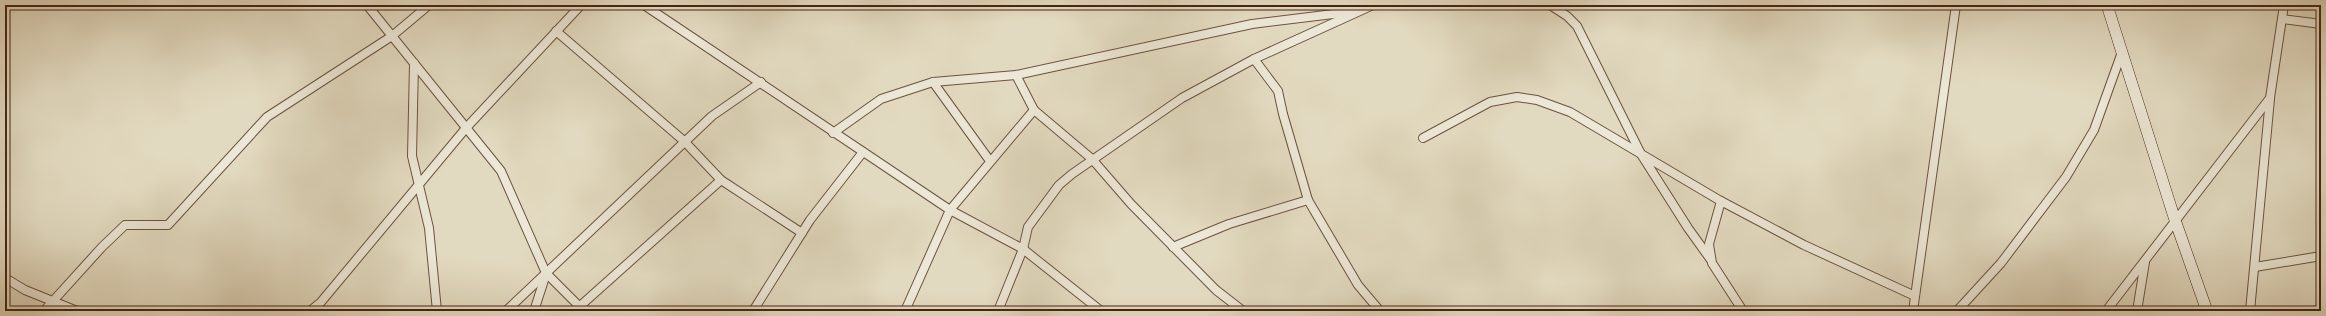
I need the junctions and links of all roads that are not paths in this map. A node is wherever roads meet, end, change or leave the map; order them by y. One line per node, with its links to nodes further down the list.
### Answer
1 (367, 5): 14 (street)
2 (429, 5): 14 (street)
3 (581, 5): 13 (street)
4 (644, 5): 19 (street)
5 (1373, 5): 10 (street)
6 (1550, 5): 28 (street)
7 (1956, 5): 46 (street)
8 (2107, 5): 15 (main road)
9 (2284, 5): 11 (street)
10 (1358, 11): 16 (street); 18 (street)
11 (2282, 19): 12 (street); 21 (street)
12 (2321, 24)
13 (556, 31): 23 (street); 26 (street)
14 (392, 36): 17 (street); 47 (street)
15 (2122, 52): 36 (main road); 63 (street)
16 (1254, 59): 29 (street); 33 (street)
17 (414, 64): 23 (street); 32 (street)
18 (1016, 75): 20 (street); 22 (street)
19 (761, 82): 24 (street); 26 (street)
20 (933, 82): 24 (street); 30 (street)
21 (2270, 98): 36 (street); 43 (street)
22 (1034, 110): 29 (street); 30 (street)
23 (466, 128): 32 (street); 44 (street)
24 (833, 133): 27 (street)
25 (1423, 138): 28 (street)
26 (684, 141): 31 (street); 44 (street)
27 (863, 152): 35 (street); 37 (street)
28 (1641, 154): 34 (street); 41 (street)
29 (1092, 159): 38 (street); 39 (street)
30 (990, 161): 35 (street)
31 (721, 180): 37 (street); 48 (street)
32 (419, 184): 51 (street); 52 (street)
33 (1308, 200): 38 (street); 60 (street)
34 (1721, 201): 41 (street); 46 (street)
35 (950, 210): 39 (street); 56 (street)
36 (2175, 220): 42 (street); 66 (main road)
37 (802, 233): 55 (street)
38 (1173, 247): 59 (street)
39 (1023, 249): 57 (street); 58 (street)
40 (2321, 256): 43 (street)
41 (1711, 260): 61 (street)
42 (2145, 261): 64 (street); 65 (street)
43 (2255, 267): 67 (street)
44 (546, 273): 48 (street); 53 (street); 54 (street)
45 (5, 278): 47 (street)
46 (1915, 296): 62 (street)
47 (52, 301): 49 (street); 50 (street)
48 (582, 309)
49 (44, 311)
50 (76, 311)
51 (310, 311)
52 (437, 311)
53 (506, 311)
54 (534, 311)
55 (754, 311)
56 (905, 311)
57 (998, 311)
58 (1101, 311)
59 (1243, 311)
60 (1380, 311)
61 (1743, 311)
62 (1913, 311)
63 (1958, 311)
64 (2106, 311)
65 (2137, 311)
66 (2207, 311)
67 (2250, 311)

